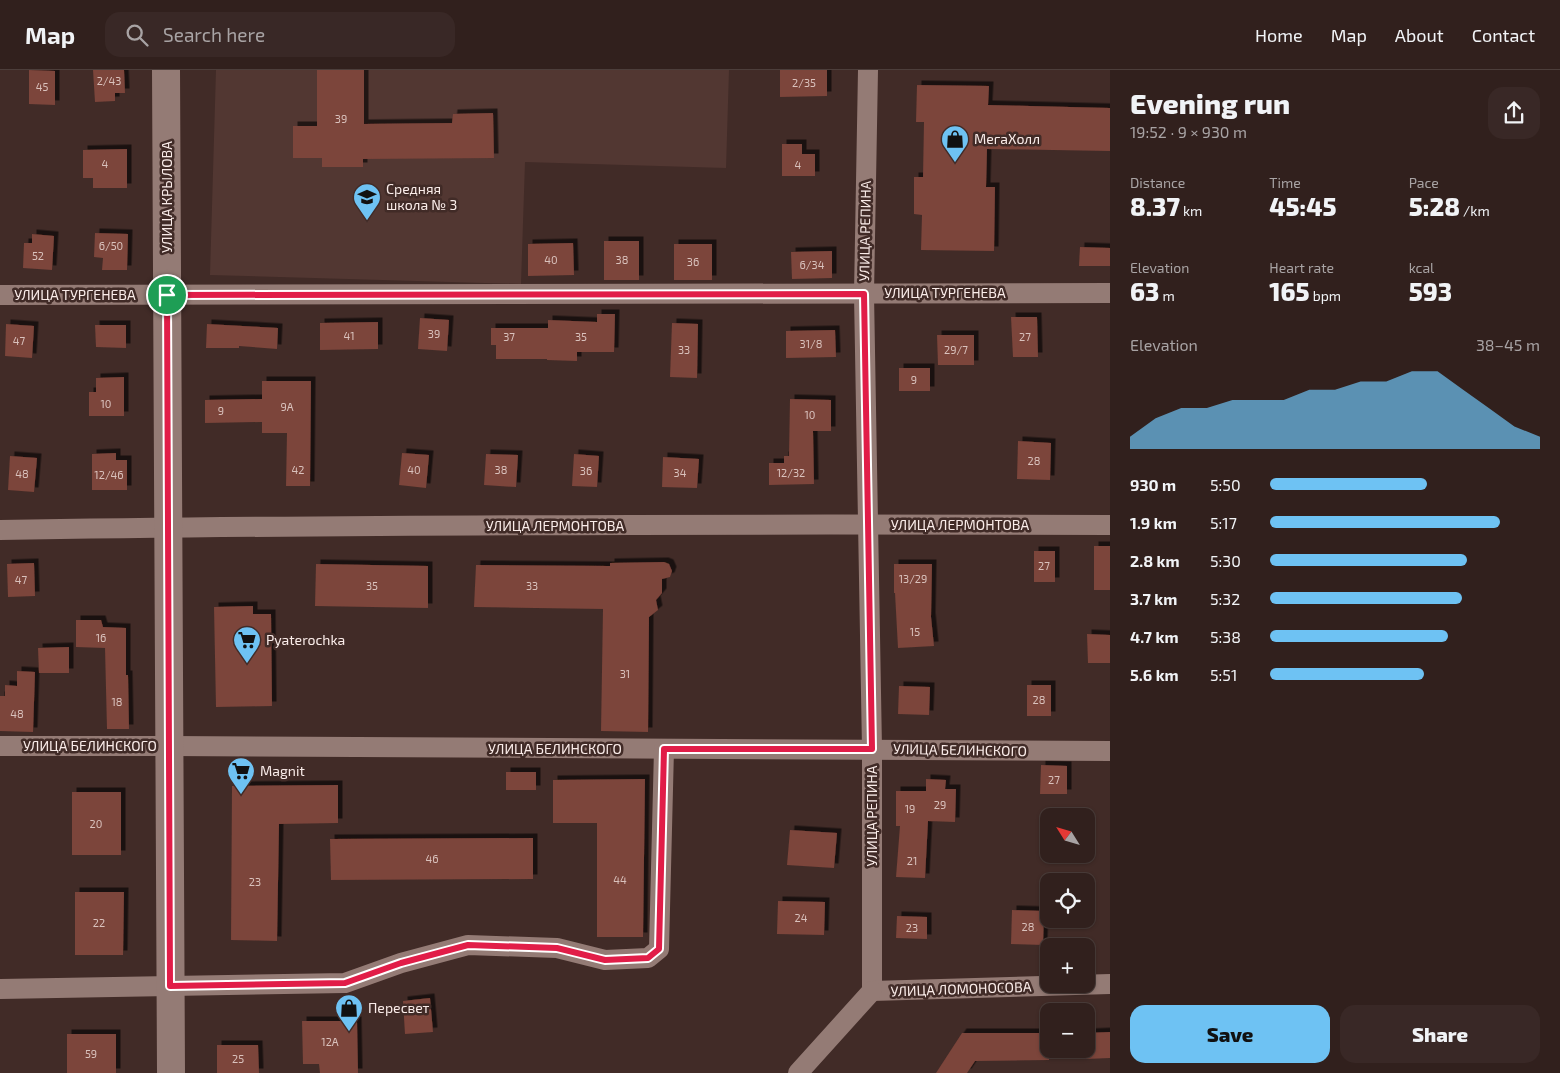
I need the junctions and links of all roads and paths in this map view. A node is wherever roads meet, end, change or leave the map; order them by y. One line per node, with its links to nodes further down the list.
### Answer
1 (166, 70): 6 (main road, УЛИЦА КРЫЛОВА)
2 (868, 70): 4 (street, УЛИЦА РЕПИНА)
3 (1110, 292): 4 (street, УЛИЦА ТУРГЕНЕВА)
4 (864, 294): 6 (street, УЛИЦА ТУРГЕНЕВА); 7 (street, УЛИЦА РЕПИНА)
5 (0, 295): 6 (street, УЛИЦА ТУРГЕНЕВА)
6 (167, 295): 9 (main road, УЛИЦА КРЫЛОВА)
7 (869, 524): 8 (street, УЛИЦА ЛЕРМОНТОВА); 9 (street, УЛИЦА ЛЕРМОНТОВА); 14 (street, УЛИЦА РЕПИНА)
8 (1110, 525)
9 (168, 528): 10 (street, УЛИЦА ЛЕРМОНТОВА); 12 (main road, УЛИЦА КРЫЛОВА)
10 (0, 530)
11 (0, 746): 12 (street, УЛИЦА БЕЛИНСКОГО)
12 (169, 746): 13 (street, УЛИЦА БЕЛИНСКОГО); 17 (main road, УЛИЦА КРЫЛОВА)
13 (664, 749): 14 (street, УЛИЦА БЕЛИНСКОГО); 17 (street)
14 (872, 749): 15 (street, УЛИЦА БЕЛИНСКОГО); 19 (street, УЛИЦА РЕПИНА)
15 (1110, 751)
16 (1110, 984): 19 (street, УЛИЦА ЛОМОНОСОВА)
17 (170, 986): 18 (street); 20 (main road, УЛИЦА КРЫЛОВА)
18 (0, 989)
19 (872, 991): 21 (street)
20 (171, 1073)
21 (798, 1073)

